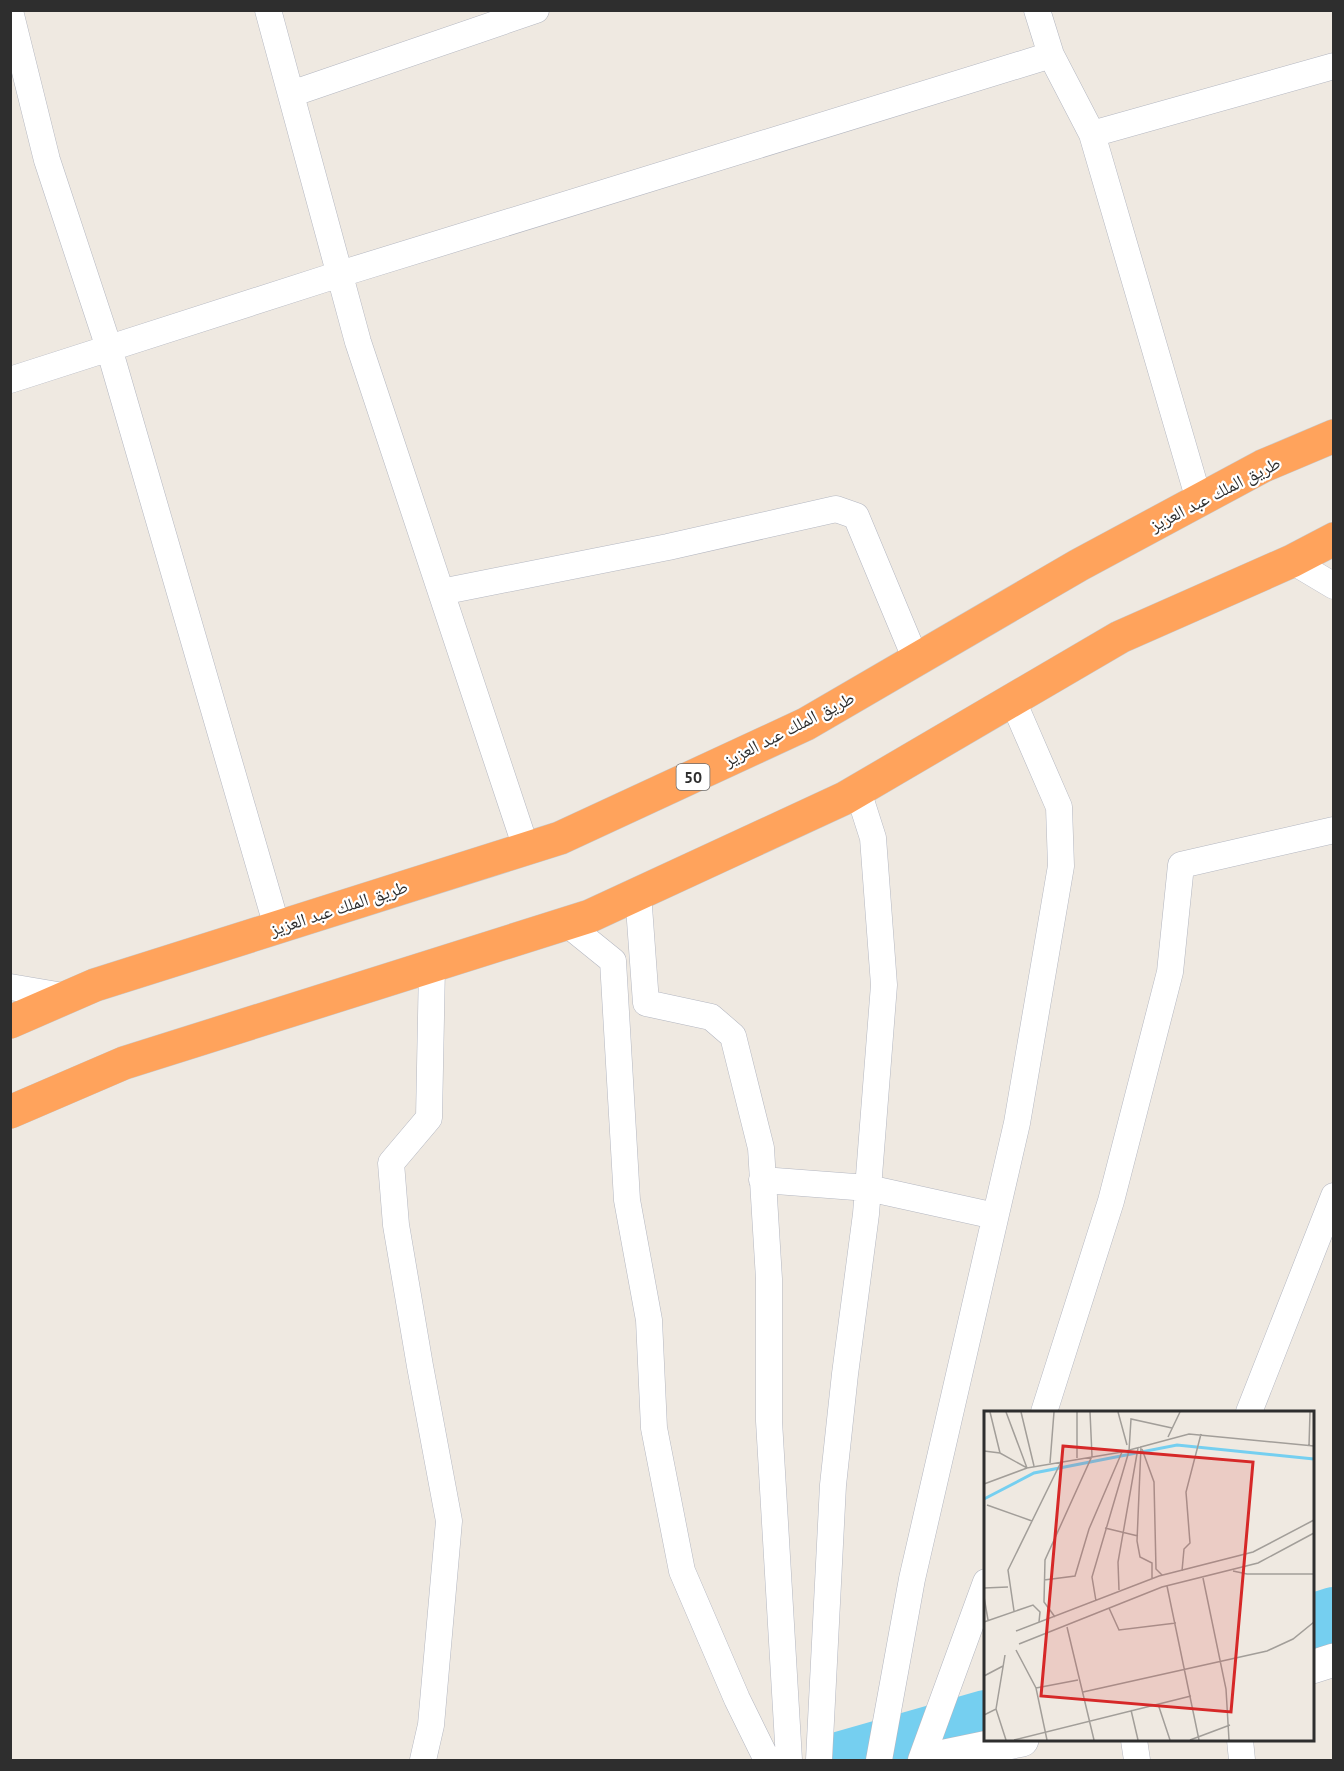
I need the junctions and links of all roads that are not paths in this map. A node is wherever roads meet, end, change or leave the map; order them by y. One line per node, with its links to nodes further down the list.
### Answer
1 (268, 10): 7 (street)
2 (1037, 10): 5 (street)
3 (10, 11): 10 (street)
4 (523, 13): 7 (street)
5 (1051, 55): 8 (street); 9 (street)
6 (1334, 66): 8 (street)
7 (291, 94): 9 (street)
8 (1092, 134): 13 (street)
9 (340, 274): 10 (street); 17 (street)
10 (109, 348): 11 (street); 25 (street)
11 (10, 380)
12 (1334, 436): 13 (highway, طريق الملك عبد العزيز / 50)
13 (1199, 501): 18 (highway, طريق الملك عبد العزيز / 50)
14 (1334, 539): 15 (highway)
15 (1293, 561): 16 (street); 19 (highway)
16 (1334, 586)
17 (441, 592): 18 (street); 22 (street)
18 (916, 660): 22 (highway, طريق الملك عبد العزيز / 50)
19 (1013, 700): 20 (highway); 34 (street)
20 (858, 791): 23 (highway); 32 (street)
21 (1334, 830): 35 (street)
22 (526, 848): 25 (highway, طريق الملك عبد العزيز / 50)
23 (638, 893): 24 (highway); 31 (street)
24 (566, 923): 26 (highway); 44 (street)
25 (277, 927): 28 (highway, طريق الملك عبد العزيز / 50)
26 (432, 966): 30 (highway); 43 (street)
27 (10, 987): 28 (street)
28 (69, 997): 29 (highway, طريق الملك عبد العزيز / 50)
29 (10, 1022)
30 (10, 1112)
31 (762, 1180): 32 (street); 45 (street)
32 (868, 1188): 34 (street); 46 (street)
33 (1334, 1196): 36 (street)
34 (995, 1216): 47 (street)
35 (1045, 1411)
36 (1250, 1411)
37 (984, 1588): 48 (street)
38 (1334, 1660): 39 (street)
39 (1314, 1666)
40 (1017, 1741): 49 (street)
41 (1134, 1741): 50 (street)
42 (1240, 1741): 51 (street)
43 (423, 1761)
44 (767, 1761)
45 (789, 1761)
46 (819, 1761)
47 (879, 1761)
48 (921, 1761)
49 (926, 1761)
50 (1137, 1761)
51 (1242, 1761)

